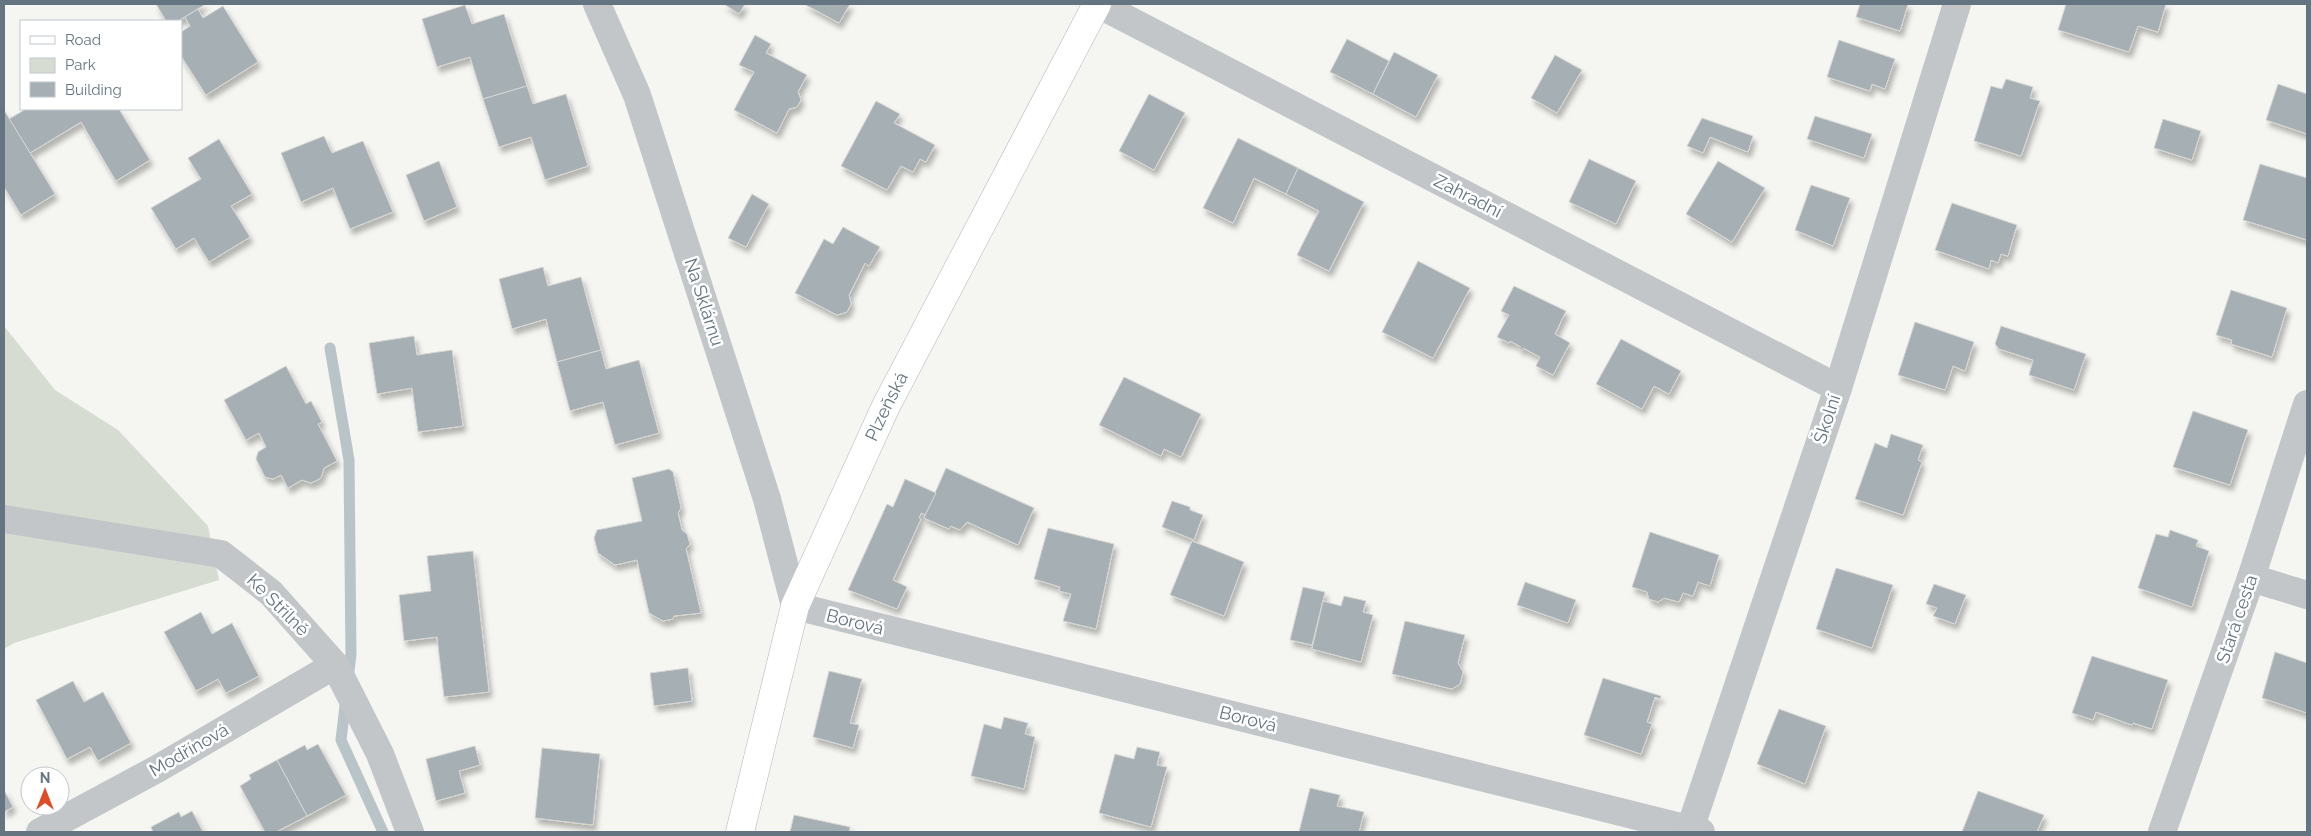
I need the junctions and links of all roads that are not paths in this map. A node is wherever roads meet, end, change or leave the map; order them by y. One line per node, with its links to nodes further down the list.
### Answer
1 (597, 4): 9 (street, Na Sklárnu)
2 (1098, 4): 4 (street, Zahradní); 9 (main road, Plzeňská)
3 (1957, 4): 4 (street, Školní)
4 (1838, 388): 11 (street, Školní)
5 (2307, 404): 7 (street, Stará cesta)
6 (4, 519): 10 (street, Ke Střílně)
7 (2251, 578): 8 (street); 15 (street, Stará cesta)
8 (2307, 595)
9 (795, 606): 11 (street, Borová); 14 (main road, Plzeňská)
10 (336, 665): 12 (street, Modřínová); 13 (street, Ke Střílně)
11 (1694, 831)
12 (40, 832)
13 (410, 832)
14 (740, 832)
15 (2162, 832)

